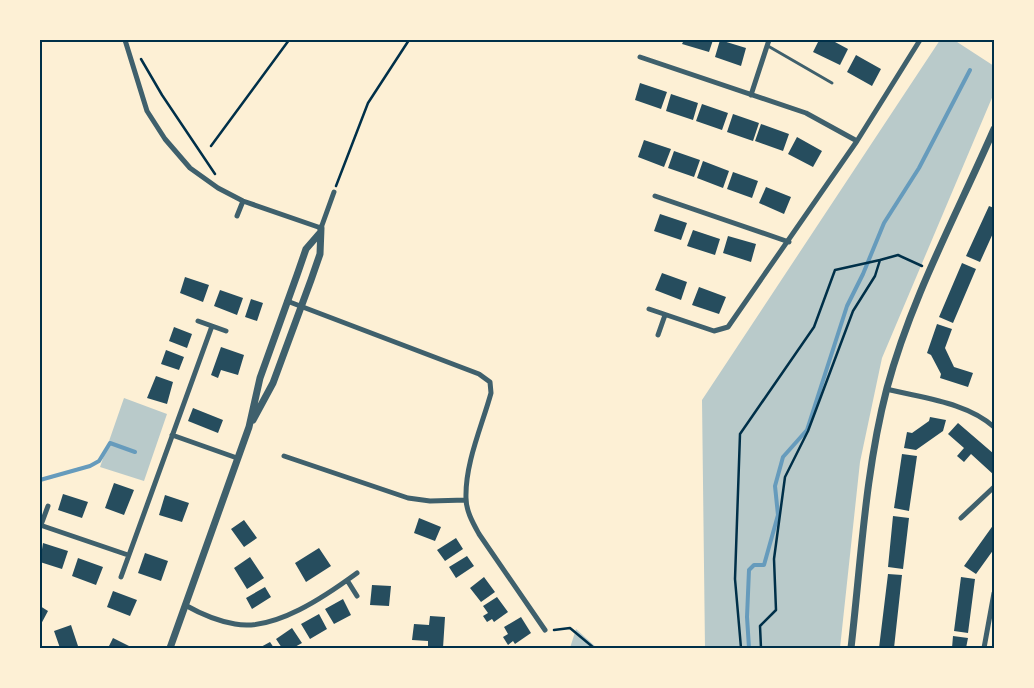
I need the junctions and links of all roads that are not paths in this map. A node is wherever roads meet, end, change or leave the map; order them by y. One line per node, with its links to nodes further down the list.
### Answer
1 (124, 40): 11 (street)
2 (920, 40): 8 (street)
3 (768, 43): 5 (lane); 6 (street)
4 (640, 57): 6 (street)
5 (832, 83)
6 (751, 95): 8 (street)
7 (994, 128): 23 (street)
8 (857, 141): 14 (street)
9 (334, 192): 13 (street)
10 (655, 196): 14 (street)
11 (243, 201): 12 (street); 13 (street)
12 (237, 216)
13 (320, 231): 15 (street); 16 (street)
14 (789, 242): 18 (street)
15 (287, 301): 16 (street); 24 (street)
16 (301, 306): 24 (street); 30 (street)
17 (649, 309): 18 (street)
18 (665, 315): 22 (street)
19 (198, 321): 20 (street)
20 (212, 326): 21 (street); 26 (street)
21 (226, 331)
22 (658, 335)
23 (887, 389): 25 (street); 43 (street)
24 (249, 427): 28 (street)
25 (994, 427)
26 (172, 436): 28 (street); 34 (street)
27 (284, 456): 30 (street)
28 (237, 458): 40 (street)
29 (994, 487): 32 (street)
30 (466, 500): 41 (street)
31 (48, 506): 33 (street)
32 (961, 518)
33 (41, 525): 34 (street)
34 (128, 555): 36 (street)
35 (357, 573): 37 (street)
36 (121, 577)
37 (348, 580): 39 (street); 40 (street)
38 (994, 593): 44 (street)
39 (357, 596)
40 (185, 605): 42 (street)
41 (545, 630)
42 (170, 648)
43 (851, 648)
44 (984, 648)

